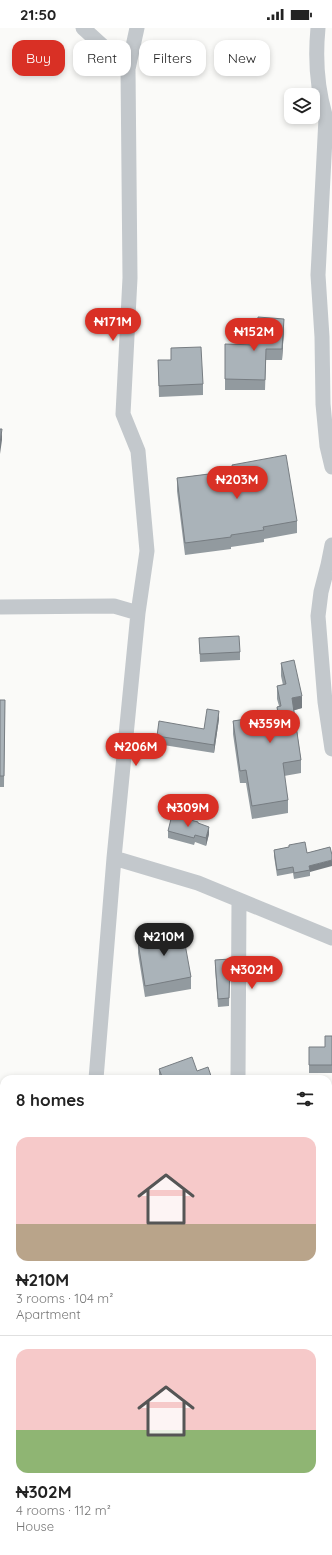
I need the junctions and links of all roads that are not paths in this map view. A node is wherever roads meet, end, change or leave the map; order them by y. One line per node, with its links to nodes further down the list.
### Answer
1 (83, 28): 4 (street)
2 (137, 28): 5 (street)
3 (318, 28): 7 (street)
4 (96, 40)
5 (131, 55)
6 (128, 76): 12 (street)
7 (329, 118): 8 (street)
8 (332, 467)
9 (332, 545): 10 (street)
10 (330, 564): 13 (street)
11 (0, 606): 12 (street)
12 (138, 613): 14 (street)
13 (332, 748)
14 (114, 858): 15 (street); 17 (street)
15 (239, 900): 16 (street); 18 (street)
16 (332, 938)
17 (96, 1075)
18 (238, 1075)

